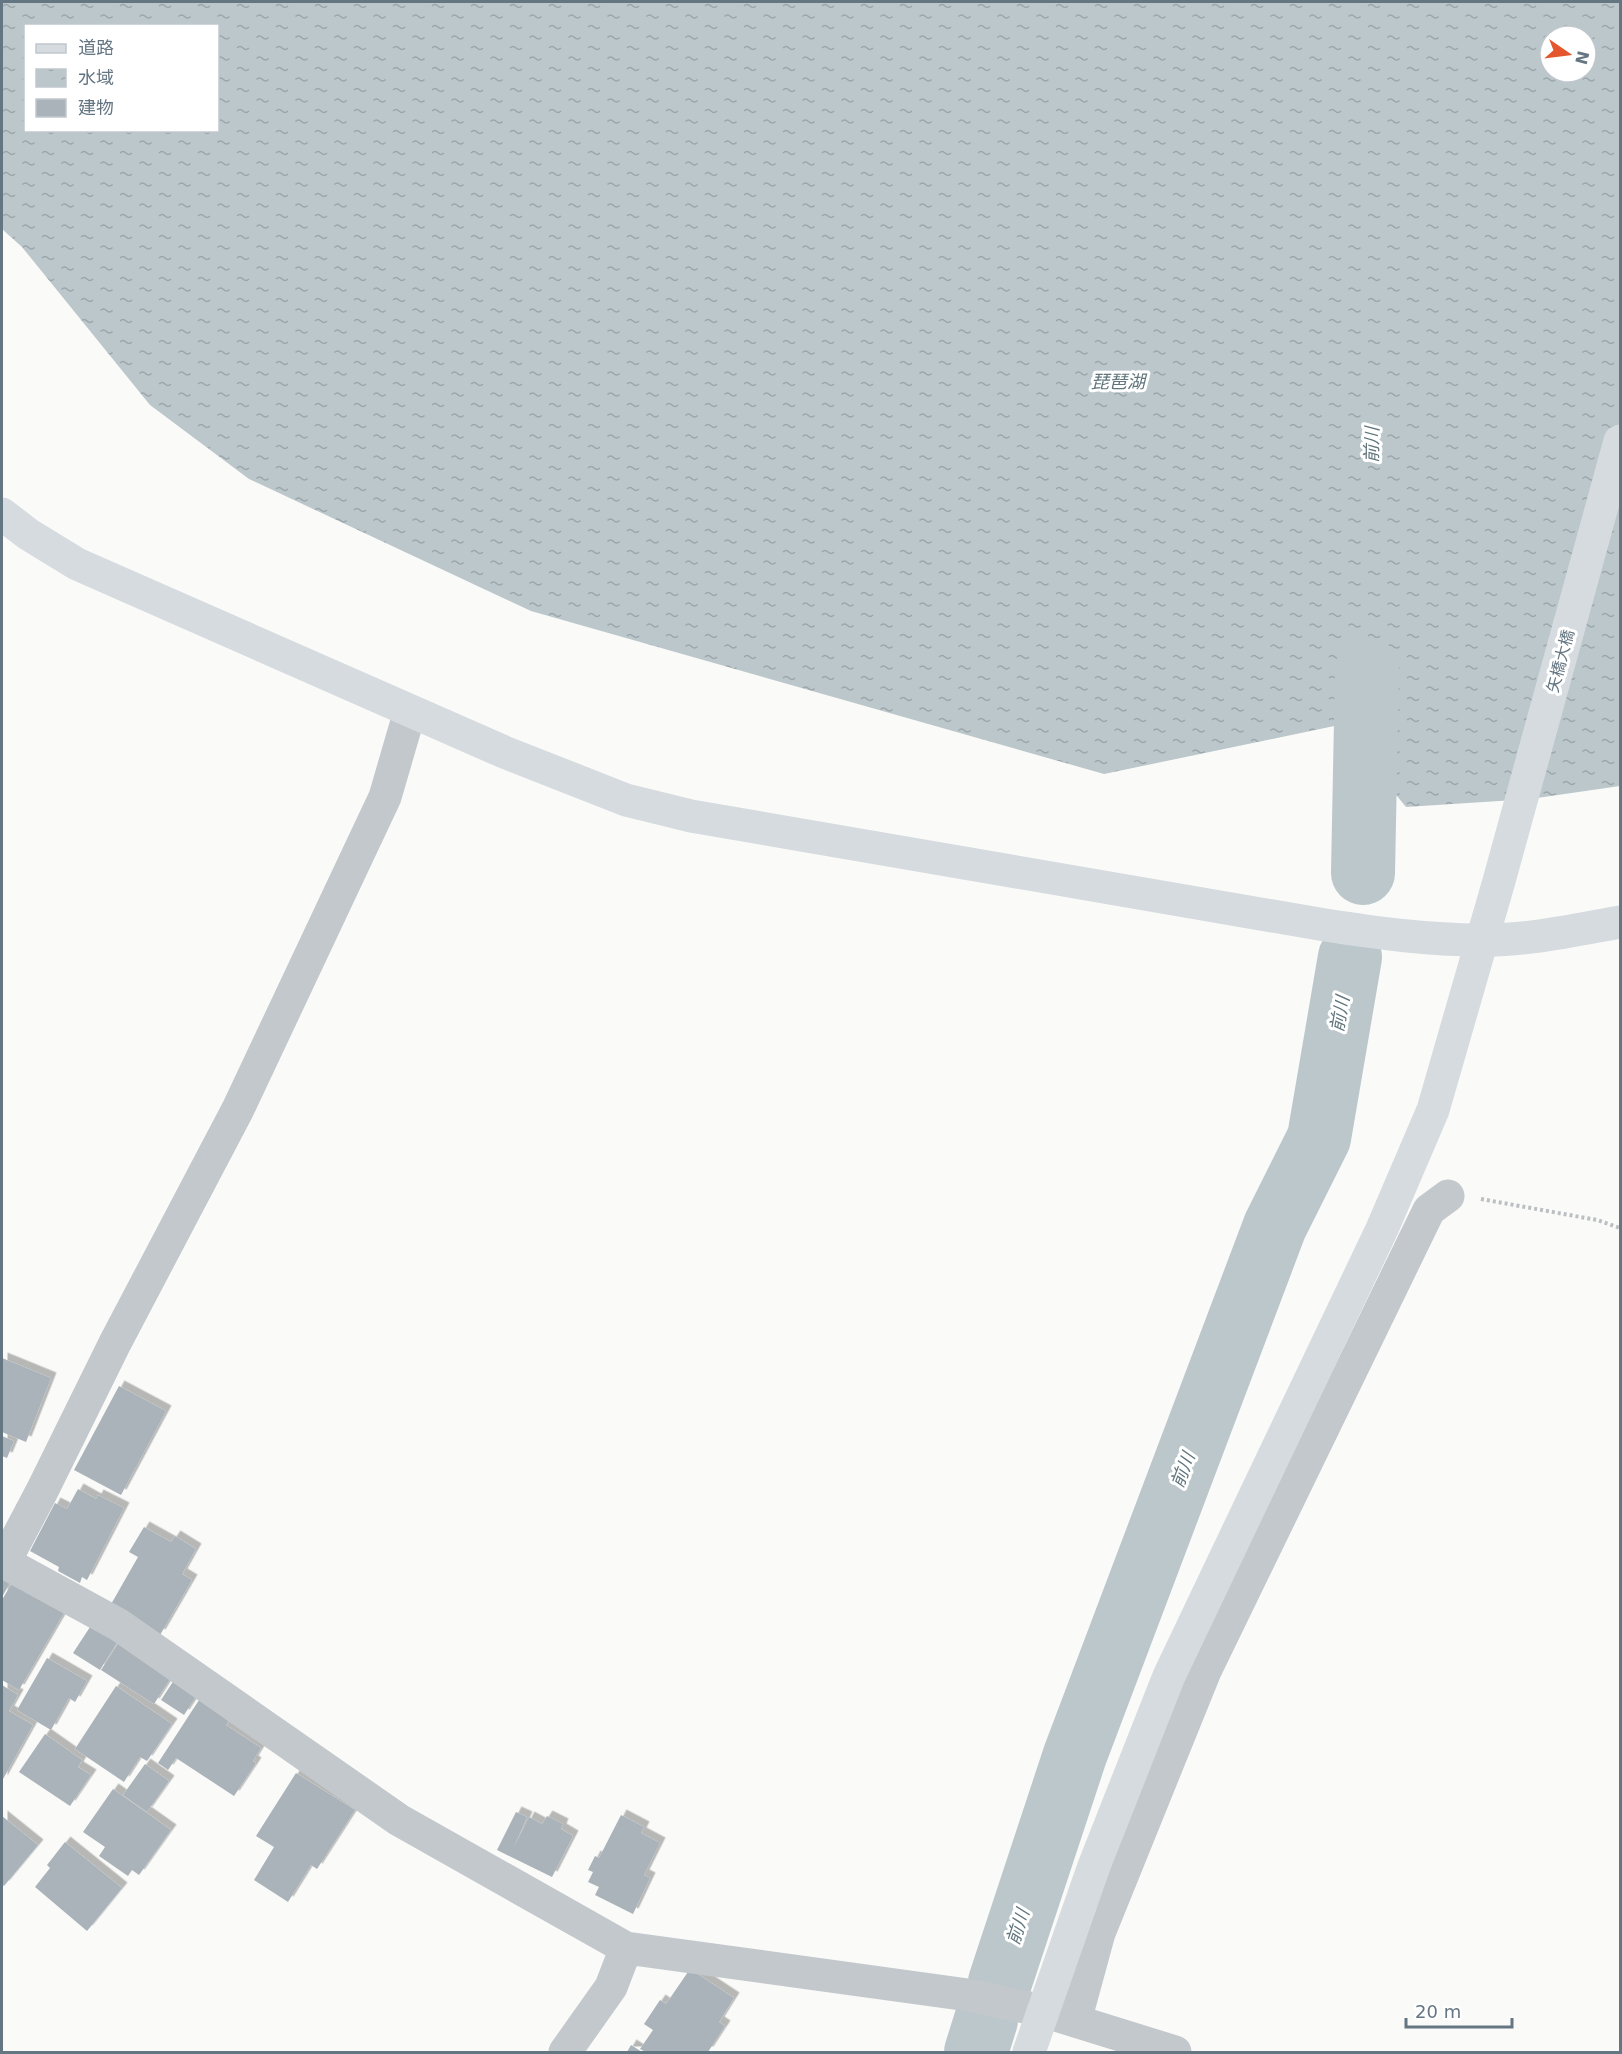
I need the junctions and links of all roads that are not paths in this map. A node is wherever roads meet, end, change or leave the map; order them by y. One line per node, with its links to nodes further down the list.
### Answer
1 (1620, 441): 5 (street, 矢橋大橋)
2 (2, 514): 3 (street)
3 (410, 711): 5 (street); 7 (street)
4 (1620, 922): 5 (street)
5 (1482, 940): 9 (street, 矢橋大橋)
6 (1448, 1196): 10 (street)
7 (3, 1562): 8 (street)
8 (626, 1948): 9 (street); 11 (street)
9 (1030, 2008): 10 (street); 12 (street, 矢橋大橋)
10 (1075, 2021): 13 (street)
11 (565, 2052)
12 (1029, 2052)
13 (1175, 2052)

